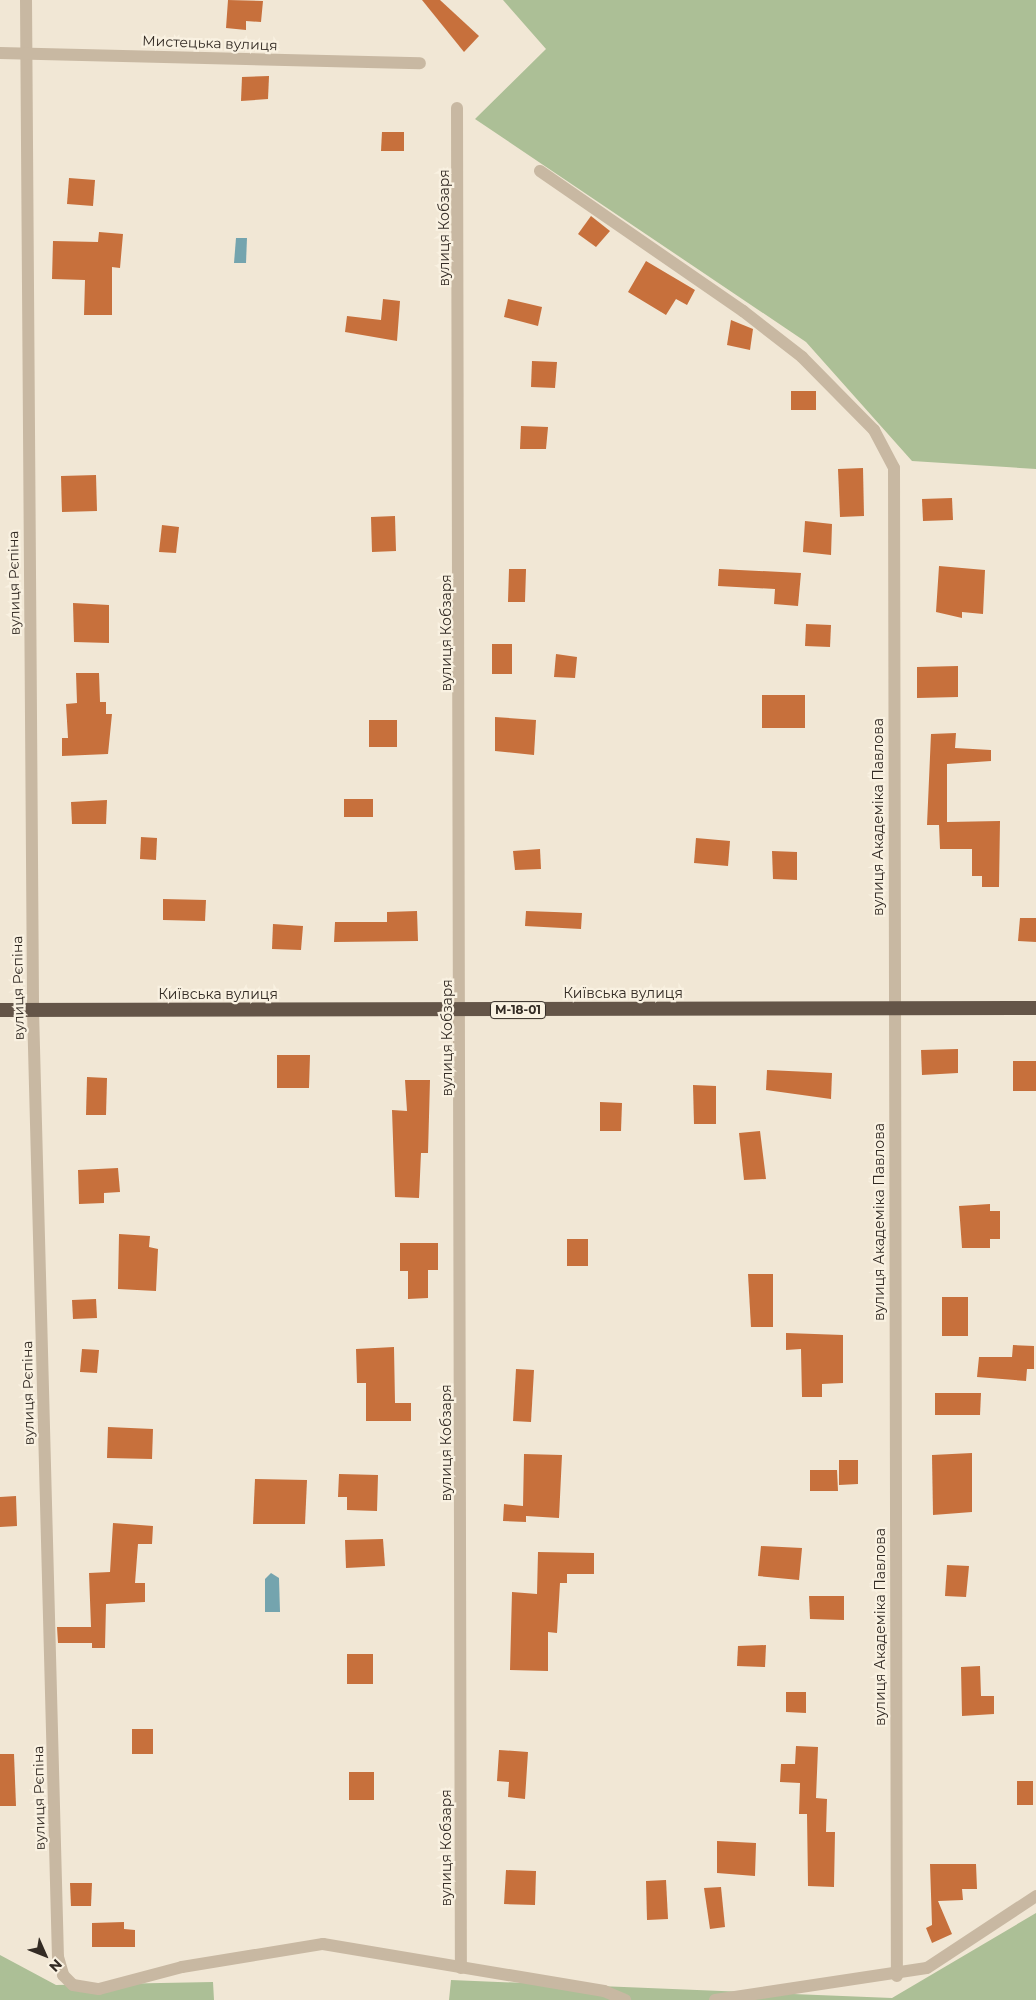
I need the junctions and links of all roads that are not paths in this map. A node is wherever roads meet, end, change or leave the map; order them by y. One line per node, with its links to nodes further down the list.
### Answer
1 (26, 0): 3 (street, вулиця Рєпіна)
2 (0, 53): 3 (street, Мистецька вулиця)
3 (23, 53): 4 (street, Мистецька вулиця); 10 (street, вулиця Рєпіна)
4 (420, 63)
5 (458, 108): 11 (street, вулиця Кобзаря)
6 (540, 171): 7 (street, вулиця Академіка Павлова)
7 (893, 1008): 8 (highway, Київська вулиця / М-18-01); 11 (highway, Київська вулиця / М-18-01); 14 (street, вулиця Академіка Павлова)
8 (1036, 1008)
9 (0, 1010): 10 (highway, Київська вулиця / М-18-01)
10 (33, 1010): 11 (highway, Київська вулиця / М-18-01); 13 (street, вулиця Рєпіна)
11 (462, 1010): 13 (street, вулиця Кобзаря)
12 (1036, 1896): 14 (street)
13 (461, 1968): 15 (street)
14 (897, 1976): 16 (street)
15 (625, 2000)
16 (715, 2000)

